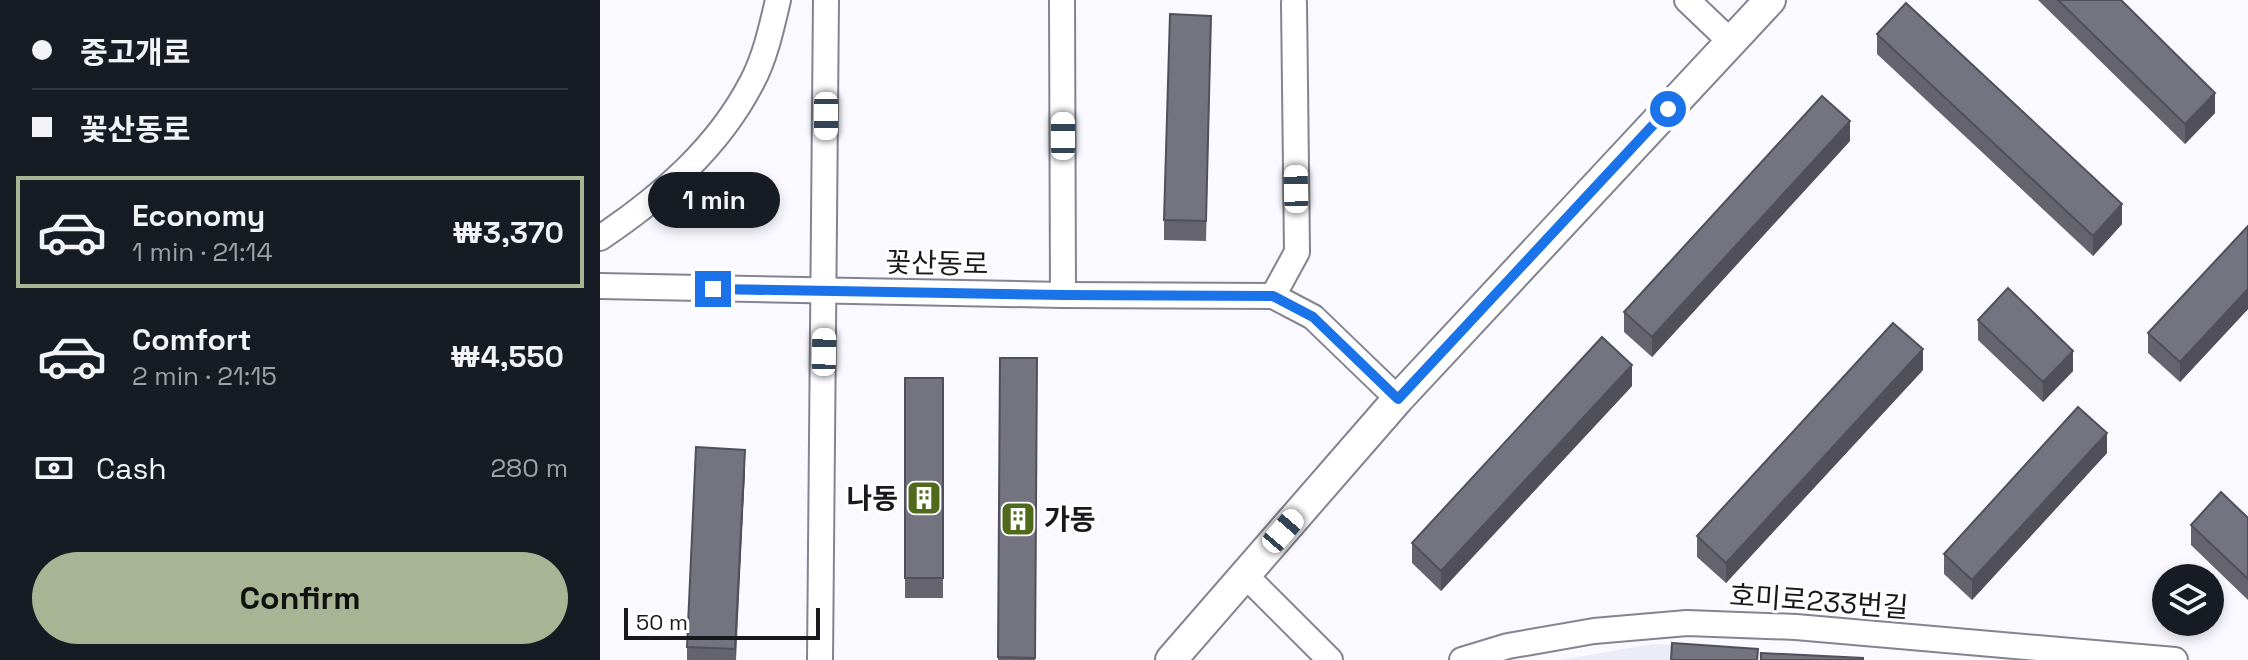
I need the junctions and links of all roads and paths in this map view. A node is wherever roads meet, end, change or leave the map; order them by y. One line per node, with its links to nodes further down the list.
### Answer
1 (778, 0): 8 (street)
2 (826, 0): 10 (street)
3 (1687, 0): 7 (street)
4 (1770, 0): 7 (street)
5 (1060, 3): 11 (street)
6 (1294, 3): 12 (street)
7 (1731, 42): 13 (street)
8 (600, 238)
9 (600, 286): 10 (street, 꽃산동로)
10 (825, 291): 11 (street, 꽃산동로); 15 (street)
11 (1063, 295): 12 (street, 꽃산동로)
12 (1273, 296): 13 (street, 꽃산동로)
13 (1398, 399): 14 (street)
14 (1245, 575): 16 (street); 17 (street)
15 (820, 660)
16 (1171, 660)
17 (1330, 660)
18 (1462, 660): 19 (street, 호미로233번길)
19 (2175, 660)

